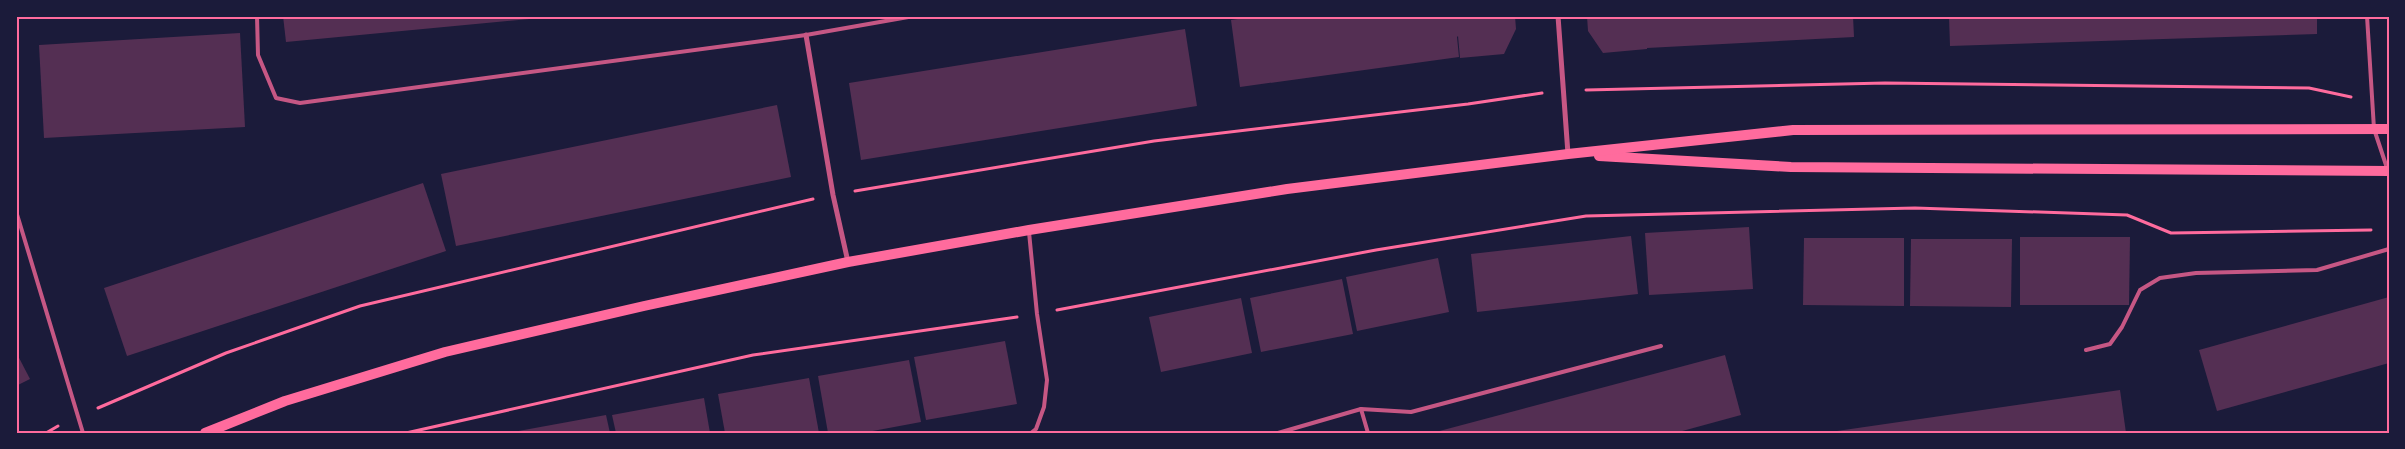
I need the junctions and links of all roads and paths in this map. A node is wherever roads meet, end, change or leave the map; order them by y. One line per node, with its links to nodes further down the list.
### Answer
1 (257, 16): 5 (lane)
2 (914, 16): 5 (lane)
3 (1558, 16): 8 (street)
4 (2367, 16): 6 (lane)
5 (806, 35): 14 (street)
6 (2374, 129): 7 (main road); 8 (main road); 9 (lane)
7 (2389, 129)
8 (1568, 154): 9 (main road); 11 (main road)
9 (2389, 171)
10 (16, 211): 19 (lane)
11 (1029, 230): 14 (main road); 15 (lane)
12 (2379, 230): 15 (path)
13 (2389, 249): 17 (lane)
14 (848, 262): 20 (main road)
15 (1037, 314): 21 (path); 22 (lane)
16 (1662, 346): 18 (lane)
17 (2086, 350)
18 (1361, 409): 23 (lane); 24 (lane)
19 (83, 433)
20 (205, 433)
21 (406, 433)
22 (1031, 433)
23 (1278, 433)
24 (1368, 433)

